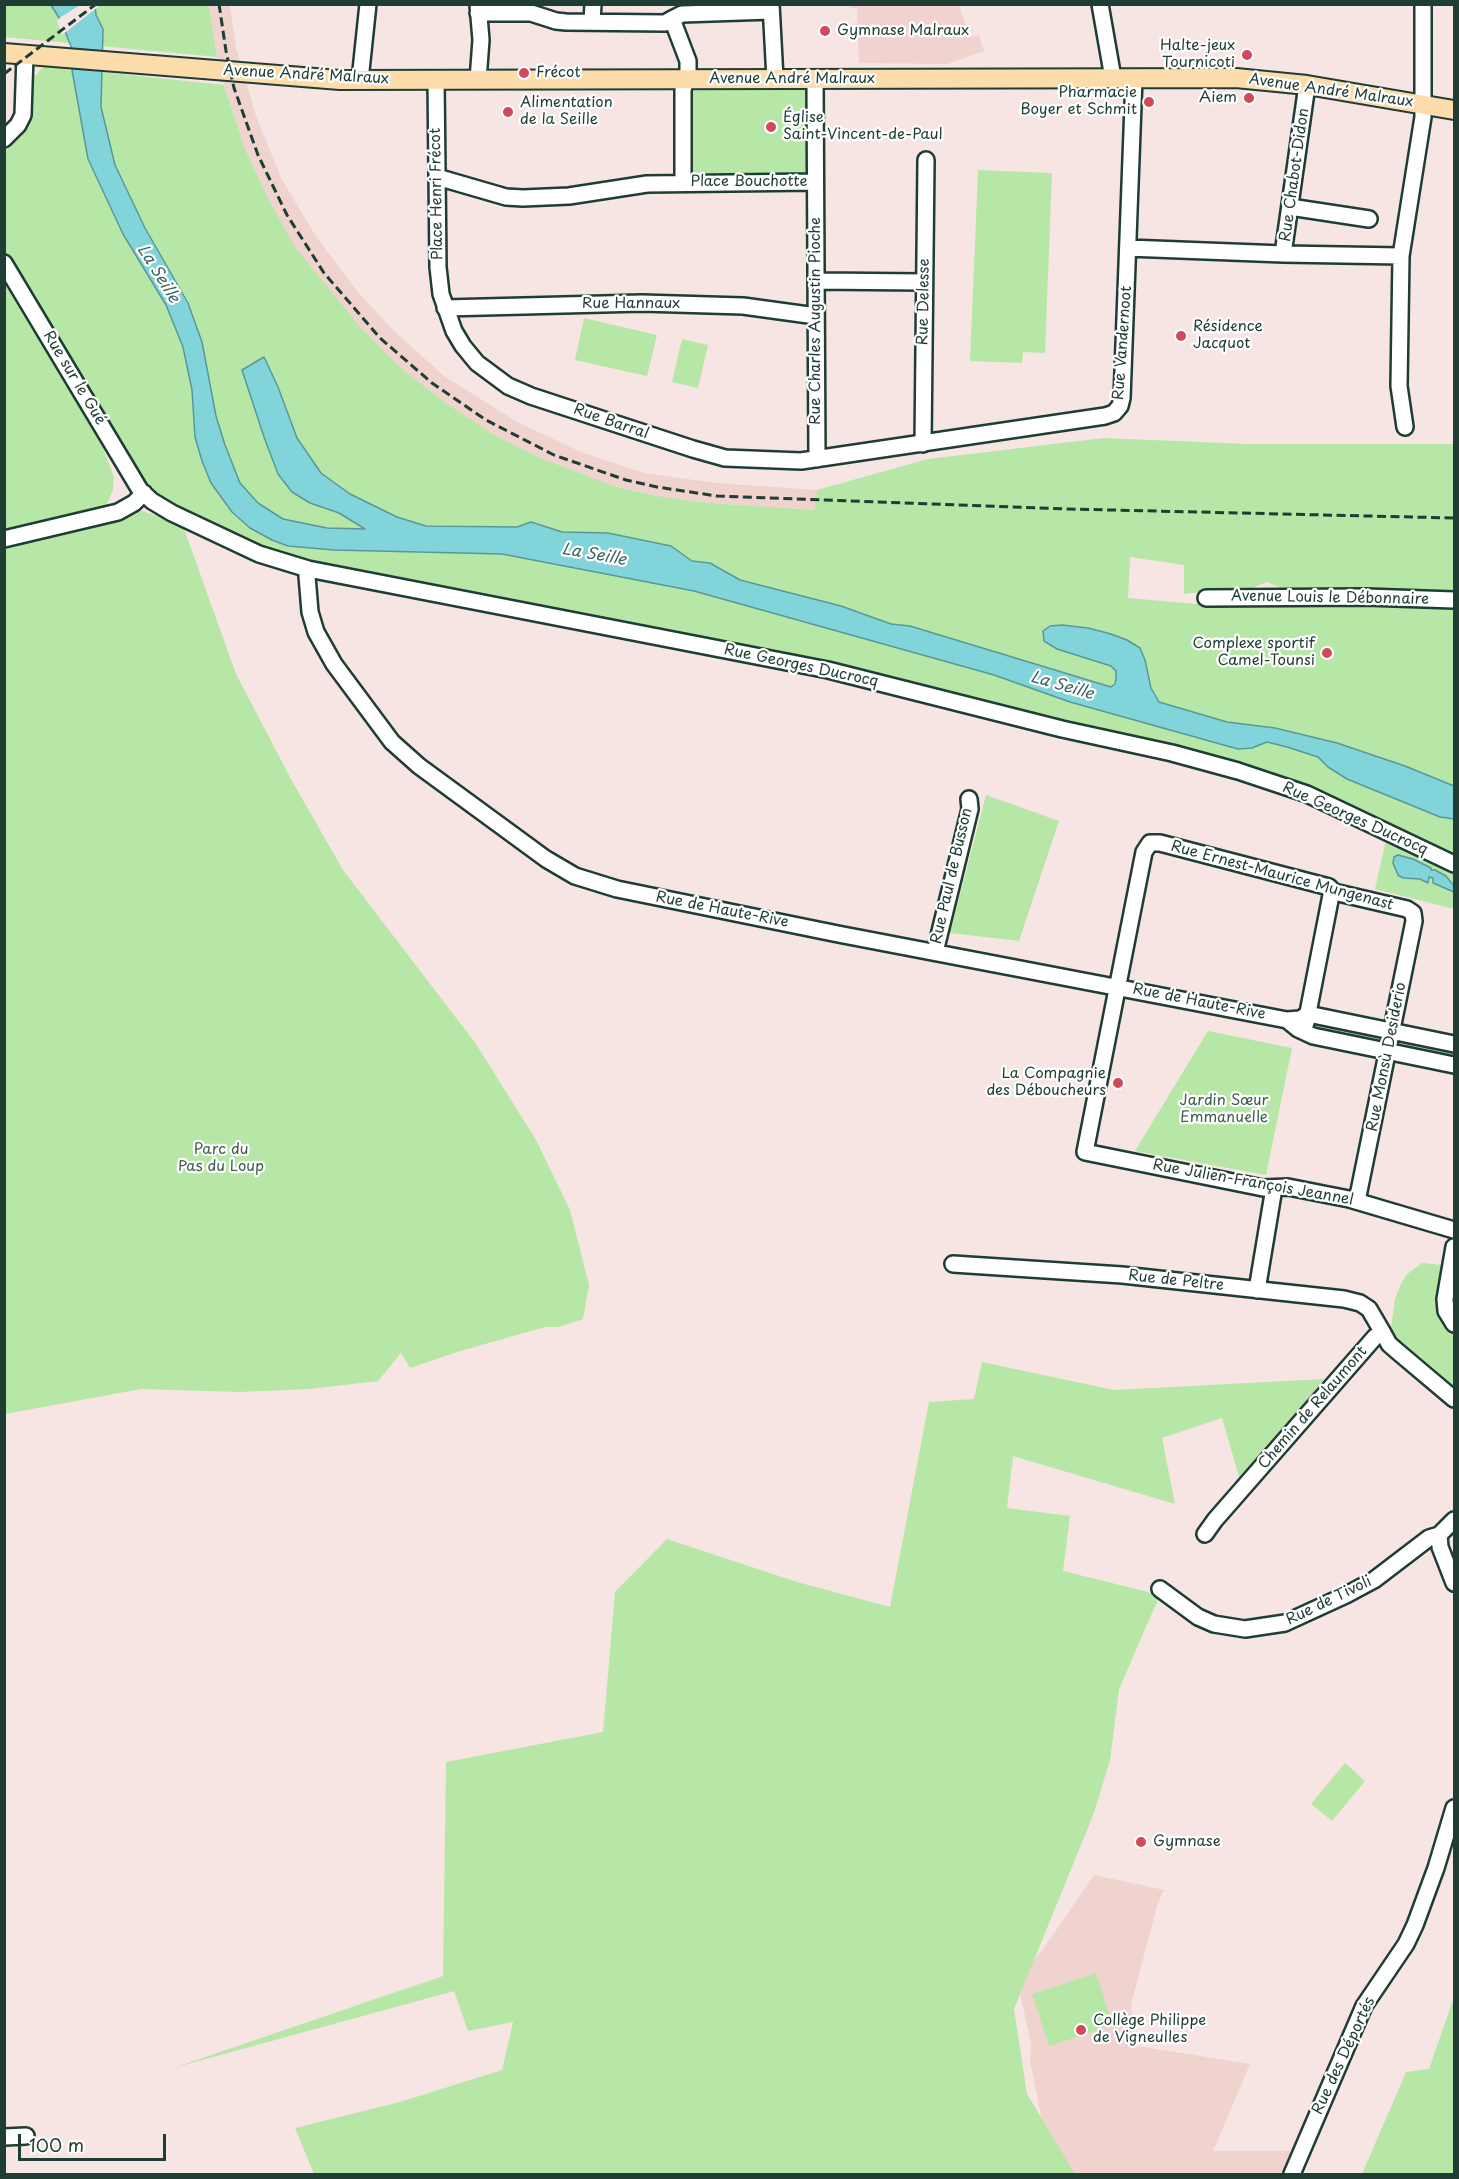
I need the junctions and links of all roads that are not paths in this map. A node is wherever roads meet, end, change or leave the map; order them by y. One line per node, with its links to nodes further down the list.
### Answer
1 (368, 4): 18 (street)
2 (592, 4): 9 (street)
3 (1100, 4): 12 (street)
4 (1423, 4): 21 (street)
5 (771, 8): 7 (street); 16 (street)
6 (478, 9): 9 (street); 19 (street)
7 (699, 9): 8 (street)
8 (672, 19): 9 (street); 15 (street, Place Bouchotte)
9 (592, 22)
10 (4, 53): 11 (main road, Avenue André Malraux)
11 (25, 55): 18 (main road, Avenue André Malraux); 23 (street)
12 (1113, 78): 13 (main road, Avenue André Malraux); 17 (main road, Avenue André Malraux)
13 (1134, 78): 20 (main road, Avenue André Malraux); 30 (street, Rue Vandernoot)
14 (436, 79): 18 (main road, Avenue André Malraux); 19 (main road, Avenue André Malraux); 25 (street, Place Henri Frécot)
15 (686, 79): 16 (main road, Avenue André Malraux); 19 (main road, Avenue André Malraux); 27 (street, Place Bouchotte)
16 (775, 79): 17 (main road, Avenue André Malraux)
17 (815, 79): 26 (street, Place Bouchotte)
18 (360, 80)
19 (478, 80)
20 (1307, 85): 21 (main road, Avenue André Malraux); 28 (street, Rue Chabot-Didon)
21 (1424, 105): 22 (main road, Avenue André Malraux); 32 (street)
22 (1455, 110)
23 (4, 139)
24 (926, 160): 35 (street, Rue Delesse)
25 (437, 177): 27 (street); 36 (street, Place Henri Frécot)
26 (815, 182): 27 (street, Place Bouchotte); 34 (street, Rue Charles Augustin Pioche)
27 (684, 183)
28 (1290, 207): 29 (street); 31 (street, Rue Chabot-Didon)
29 (1369, 219)
30 (1128, 248): 31 (street, Rue Chabot-Didon); 39 (street, Rue Vandernoot)
31 (1284, 254): 32 (street)
32 (1401, 256): 38 (street)
33 (4, 263): 41 (street, Rue sur le Gué)
34 (816, 281): 35 (street); 37 (street, Rue Charles Augustin Pioche)
35 (924, 282): 39 (street, Rue Delesse)
36 (445, 308): 37 (street, Rue Hannaux); 40 (street, Rue Barral)
37 (816, 316): 40 (street, Rue Charles Augustin Pioche)
38 (1405, 428)
39 (923, 444): 40 (street, Rue Vandernoot)
40 (817, 459)
41 (144, 494): 42 (street); 43 (street, Rue Georges Ducrocq)
42 (4, 539)
43 (308, 569): 47 (street, Rue Georges Ducrocq); 50 (street, Rue de Haute-Rive)
44 (1206, 598): 45 (street, Avenue Louis le Débonnaire)
45 (1455, 600)
46 (969, 800): 50 (street, Rue Paul de Busson)
47 (1455, 864)
48 (1332, 890): 49 (street, Rue Ernest-Maurice Mungenast); 51 (street, Rue Ernest-Maurice Mungenast); 52 (street)
49 (1413, 913): 54 (street, Rue Monsù Desiderio)
50 (935, 952): 51 (street, Rue de Haute-Rive)
51 (1119, 986): 53 (street, Rue de Haute-Rive); 59 (street, Rue Julien-François Jeannel)
52 (1308, 1014): 53 (street, Rue de Haute-Rive); 54 (street, Rue de Haute-Rive); 55 (street)
53 (1287, 1020): 55 (street, Rue de Haute-Rive)
54 (1392, 1031): 56 (street, Rue de Haute-Rive); 57 (street, Rue Monsù Desiderio)
55 (1304, 1032): 57 (street, Rue de Haute-Rive)
56 (1455, 1044)
57 (1388, 1051): 58 (street, Rue de Haute-Rive); 60 (street, Rue Monsù Desiderio)
58 (1455, 1065)
59 (1274, 1188): 60 (street, Rue Julien-François Jeannel); 64 (street)
60 (1358, 1202): 61 (street, Rue Julien-François Jeannel)
61 (1455, 1230)
62 (1455, 1247): 65 (street)
63 (953, 1264): 64 (street, Rue de Peltre)
64 (1257, 1290): 66 (street, Rue de Peltre)
65 (1455, 1324)
66 (1383, 1333): 67 (street, Chemin de Relaumont); 69 (street, Chemin de Relaumont)
67 (1455, 1399)
68 (1455, 1520): 70 (street, Rue de Tivoli)
69 (1205, 1534)
70 (1440, 1534): 71 (street); 72 (street, Rue de Tivoli)
71 (1455, 1582)
72 (1160, 1589)
73 (1455, 1808): 76 (street, Rue des Déportés)
74 (26, 2136): 75 (street)
75 (4, 2137)
76 (1292, 2175)

